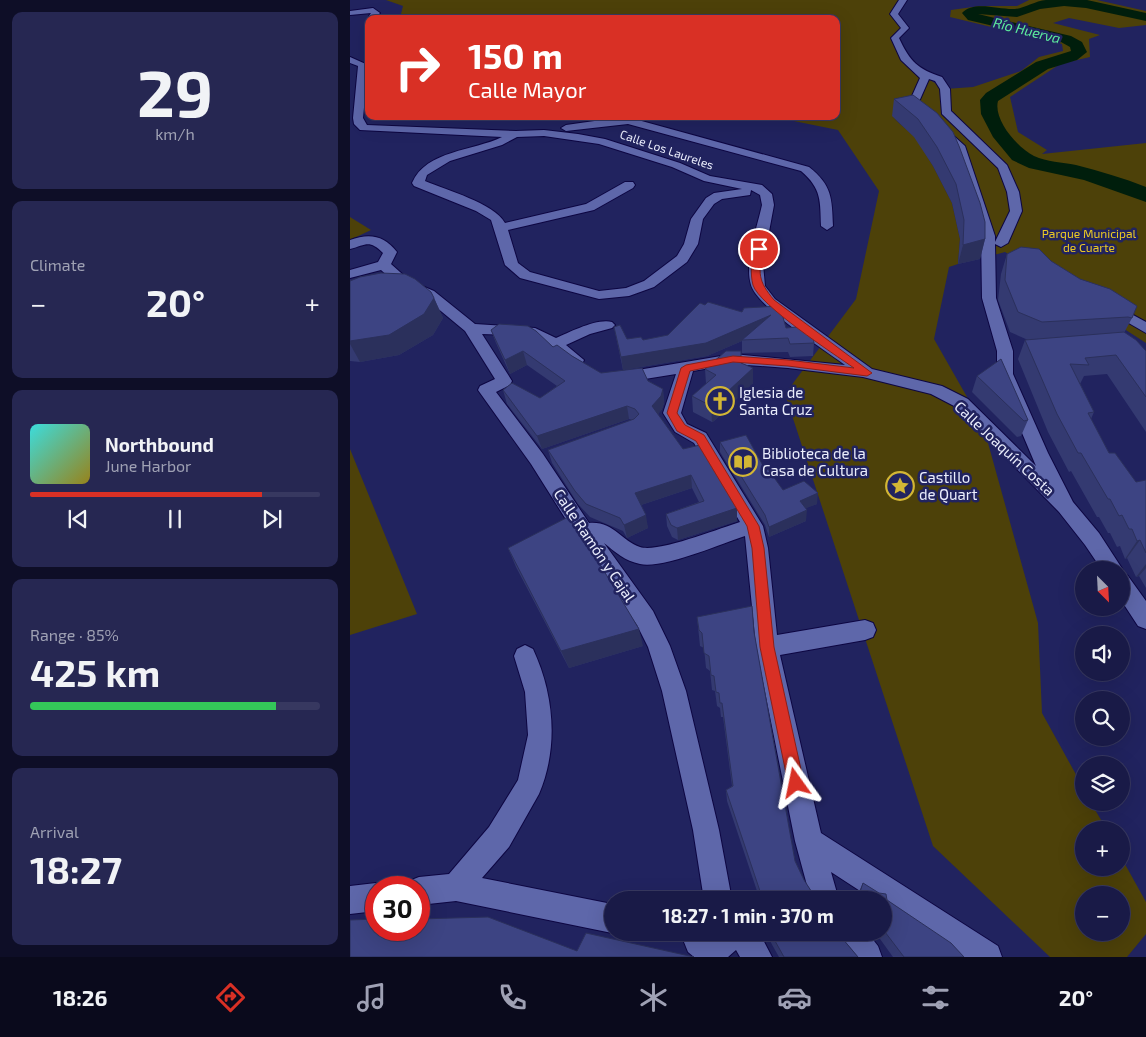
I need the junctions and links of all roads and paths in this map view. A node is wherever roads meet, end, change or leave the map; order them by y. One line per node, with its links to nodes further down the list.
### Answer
1 (903, 0): 5 (street)
2 (350, 14): 3 (street)
3 (365, 18)
4 (350, 60): 8 (street)
5 (920, 73): 13 (street); 13 (street)
6 (626, 120): 8 (street)
7 (637, 120): 11 (street)
8 (516, 134): 10 (street, Calle Los Laureles); 12 (street)
9 (629, 185): 12 (street)
10 (768, 205): 12 (street); 26 (street, Calle Joaquín Costa)
11 (827, 226)
12 (501, 228)
13 (988, 236): 23 (street)
14 (350, 245): 15 (street)
15 (384, 265): 16 (street); 19 (street, Calle Ramón y Cajal)
16 (350, 274)
17 (1103, 302): 20 (street)
18 (607, 325): 21 (street)
19 (471, 328): 21 (street); 30 (street, Calle Ramón y Cajal)
20 (1146, 328)
21 (555, 344): 24 (street)
22 (1024, 350): 23 (street)
23 (1005, 351): 28 (street)
24 (588, 368)
25 (686, 368): 26 (street); 27 (street); 29 (street)
26 (867, 373): 28 (street, Calle Joaquín Costa)
27 (608, 380)
28 (1066, 507): 31 (street)
29 (753, 526): 30 (street); 35 (street)
30 (584, 531): 40 (street, Calle Ramón y Cajal)
31 (1107, 561)
32 (1130, 595): 33 (street)
33 (1146, 619)
34 (865, 630): 35 (street)
35 (767, 647): 37 (street)
36 (525, 656): 38 (street)
37 (809, 841): 41 (street); 49 (street)
38 (456, 887): 39 (street); 44 (street)
39 (430, 890)
40 (716, 891)
41 (823, 891)
42 (365, 898): 43 (street)
43 (350, 900)
44 (604, 916)
45 (747, 941): 47 (street)
46 (855, 941): 48 (street)
47 (757, 957)
48 (867, 957)
49 (987, 957)

